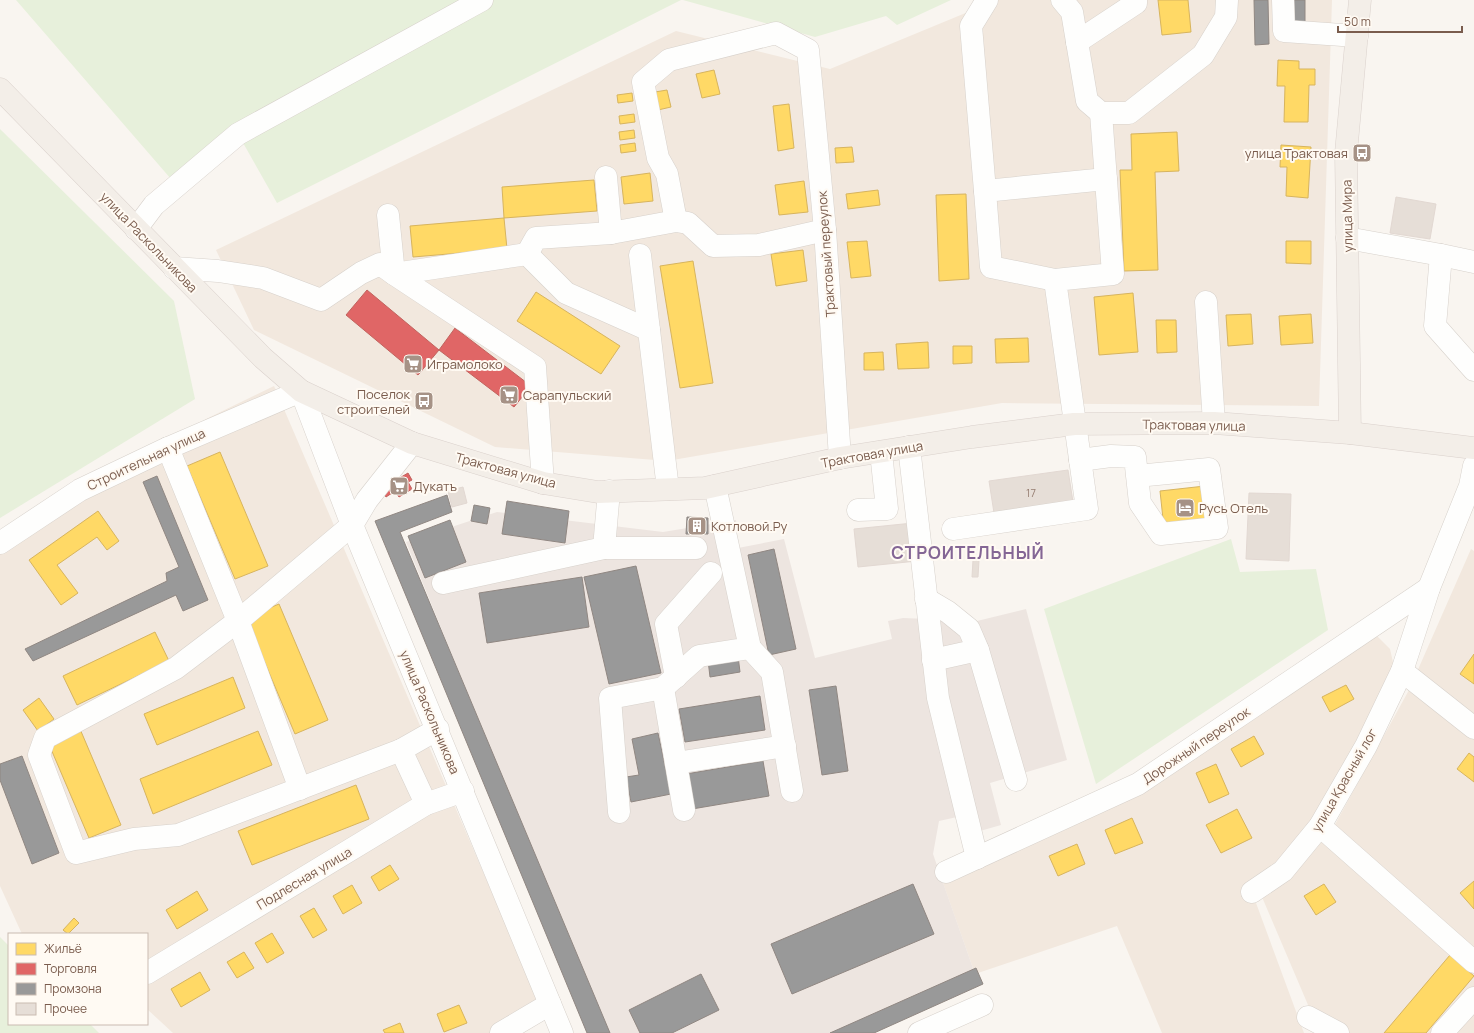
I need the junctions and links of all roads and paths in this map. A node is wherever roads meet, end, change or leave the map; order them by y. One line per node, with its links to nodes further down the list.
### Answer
1 (482, 0): 17 (street)
2 (987, 0): 14 (street)
3 (1062, 0): 9 (street)
4 (1136, 0): 9 (street)
5 (1227, 0): 11 (street)
6 (1283, 0): 8 (street)
7 (1360, 0): 8 (main road, улица Мира)
8 (1357, 36): 20 (main road, улица Мира)
9 (1077, 42): 11 (street)
10 (0, 90): 17 (main road, улица Раскольникова)
11 (1101, 113): 13 (street)
12 (606, 177): 19 (street)
13 (1106, 179): 14 (street); 27 (street)
14 (985, 192): 27 (street)
15 (388, 215): 26 (street)
16 (676, 221): 18 (street); 18 (street, Трактовый переулок); 19 (street)
17 (136, 229): 25 (main road, улица Раскольникова)
18 (825, 230): 40 (street, Трактовый переулок)
19 (611, 233): 21 (street)
20 (1347, 238): 23 (street); 34 (main road, улица Мира)
21 (527, 254): 26 (street); 29 (street)
22 (640, 255): 29 (street)
23 (1441, 255): 24 (street); 30 (street)
24 (1474, 262)
25 (174, 268): 26 (street); 31 (main road, улица Раскольникова)
26 (394, 274): 44 (street)
27 (1055, 280): 33 (street)
28 (1206, 302): 32 (street)
29 (649, 330): 46 (street)
30 (1474, 370)
31 (301, 391): 35 (main road, улица Раскольникова); 36 (street, Строительная улица); 49 (street, улица Раскольникова)
32 (1214, 423): 33 (main road, Трактовая улица); 34 (main road, Трактовая улица)
33 (1074, 424): 37 (main road, Трактовая улица); 41 (street)
34 (1350, 434): 38 (main road, Трактовая улица)
35 (407, 441): 44 (main road, Трактовая улица); 49 (street)
36 (168, 448): 51 (street, Строительная улица); 58 (street)
37 (908, 448): 39 (main road, Трактовая улица); 57 (street)
38 (1474, 448)
39 (881, 452): 40 (main road, Трактовая улица); 48 (street)
40 (840, 458): 45 (main road, Трактовая улица)
41 (1080, 460): 43 (street); 50 (street)
42 (1474, 466): 56 (street, улица Красный лог)
43 (1137, 476)
44 (543, 483): 47 (main road, Трактовая улица)
45 (715, 486): 46 (main road, Трактовая улица); 59 (street)
46 (668, 489): 47 (main road, Трактовая улица)
47 (609, 491): 52 (street)
48 (858, 510)
49 (352, 525): 58 (street); 65 (street, улица Раскольникова)
50 (953, 529)
51 (0, 543)
52 (604, 548): 53 (street); 55 (street)
53 (696, 548)
54 (711, 573): 63 (street)
55 (443, 582)
56 (1429, 588): 62 (street, улица Красный лог); 77 (street, Дорожный переулок)
57 (926, 599): 60 (street); 61 (street)
58 (238, 621): 70 (street); 70 (street)
59 (750, 648): 63 (street); 66 (street)
60 (978, 650): 61 (street); 69 (street)
61 (933, 660): 77 (street)
62 (1402, 671): 64 (street); 76 (street, улица Красный лог)
63 (670, 682): 68 (street); 75 (street)
64 (1474, 728)
65 (438, 729): 67 (street); 71 (street, улица Раскольникова)
66 (785, 746): 68 (street); 72 (street)
67 (401, 750): 70 (street); 73 (street)
68 (676, 763): 74 (street)
69 (1016, 780)
70 (300, 789)
71 (463, 791): 73 (street, Подлесная улица); 83 (street, улица Раскольникова)
72 (792, 791)
73 (426, 804): 81 (street, Подлесная улица)
74 (684, 810)
75 (618, 812)
76 (1320, 826): 79 (street, улица Красный лог); 80 (street)
77 (977, 858): 78 (street, Дорожный переулок)
78 (946, 872)
79 (1252, 892)
80 (1474, 962)
81 (148, 972)
82 (1474, 998): 91 (street)
83 (550, 1004): 86 (street); 88 (street, улица Раскольникова)
84 (982, 1004): 89 (street)
85 (1308, 1017): 90 (street)
86 (525, 1027): 87 (street)
87 (501, 1033)
88 (562, 1033)
89 (919, 1033)
90 (1338, 1033)
91 (1442, 1033)

